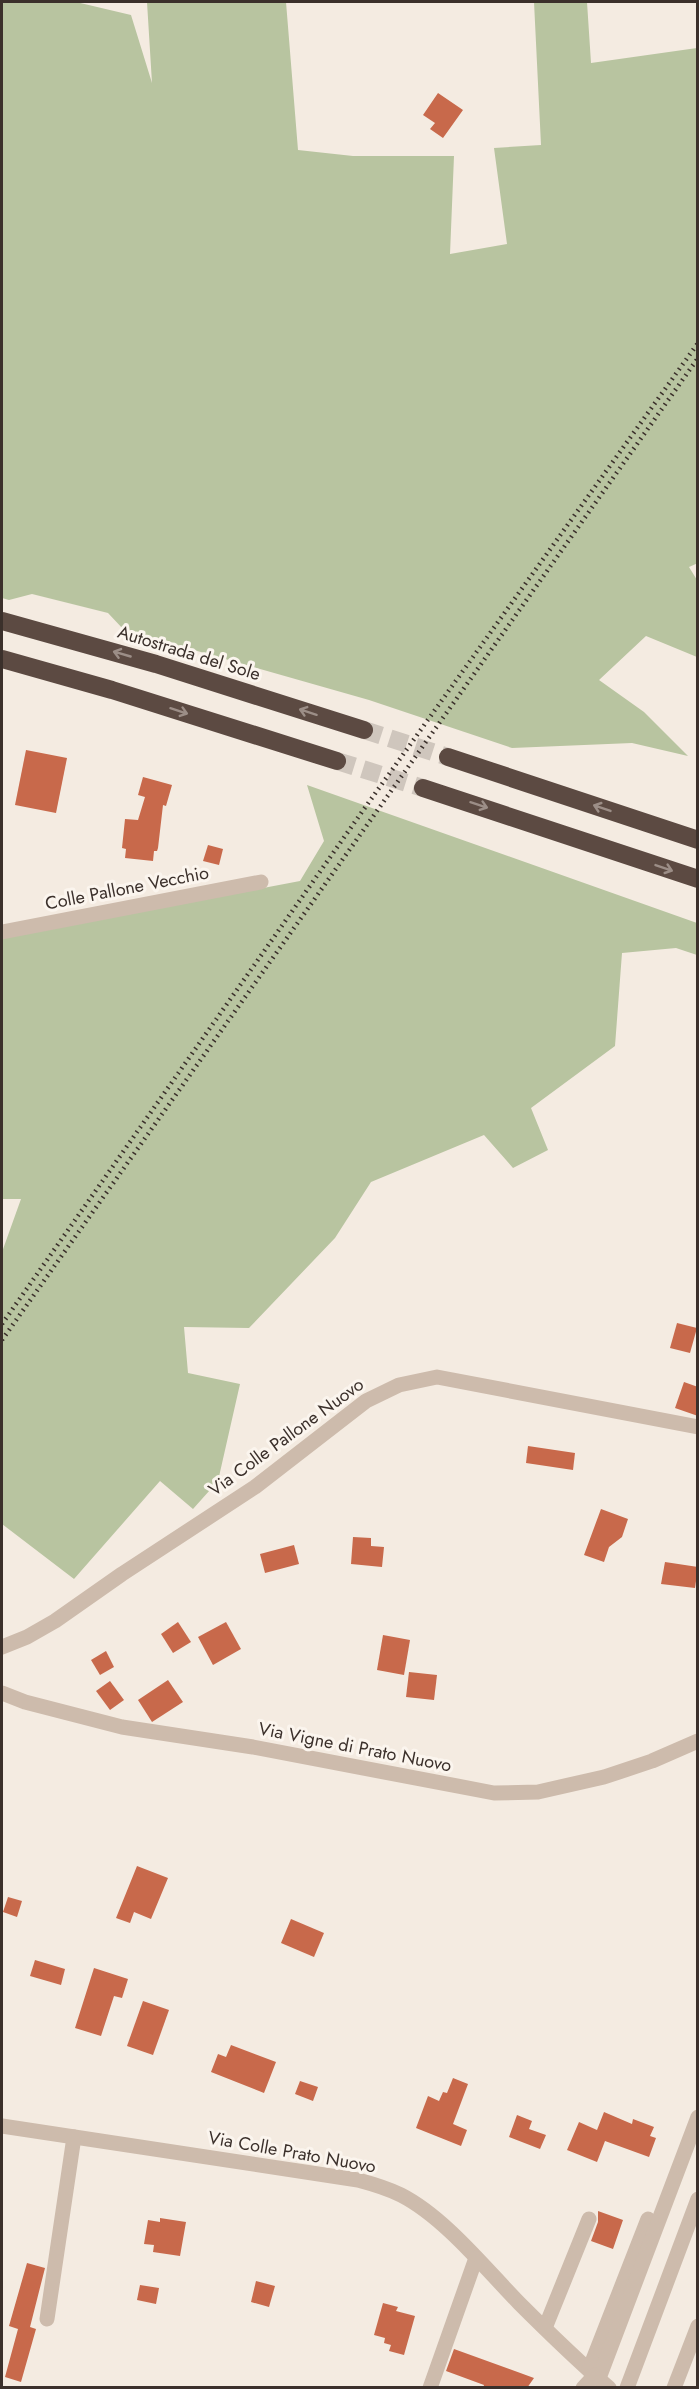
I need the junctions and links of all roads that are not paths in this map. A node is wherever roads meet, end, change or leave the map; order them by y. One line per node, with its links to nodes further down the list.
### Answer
1 (2, 621): 3 (highway, Autostrada del Sole, one-way to 1)
2 (2, 659): 5 (highway, one-way to 5)
3 (364, 730)
4 (448, 757): 7 (highway, one-way to 4)
5 (337, 761)
6 (423, 788): 8 (highway, one-way to 8)
7 (698, 840)
8 (698, 879)
9 (261, 882): 10 (street, Colle Pallone Vecchio)
10 (2, 932)
11 (698, 1427): 12 (street, Via Colle Pallone Nuovo)
12 (2, 1647)
13 (2, 1693): 14 (street, Via Vigne di Prato Nuovo)
14 (698, 1741)
15 (698, 2117): 25 (street)
16 (2, 2126): 17 (street, Via Colle Prato Nuovo)
17 (74, 2137): 21 (street, Via Colle Prato Nuovo); 22 (street)
18 (661, 2186): 25 (street)
19 (698, 2199): 28 (street)
20 (589, 2219): 24 (street)
21 (476, 2258): 24 (street, Via Colle Prato Nuovo); 26 (street)
22 (47, 2319)
23 (698, 2326): 29 (street)
24 (545, 2328): 25 (street, Via Colle Prato Nuovo)
25 (598, 2378): 27 (street)
26 (430, 2388)
27 (583, 2388)
28 (627, 2388)
29 (674, 2388)

